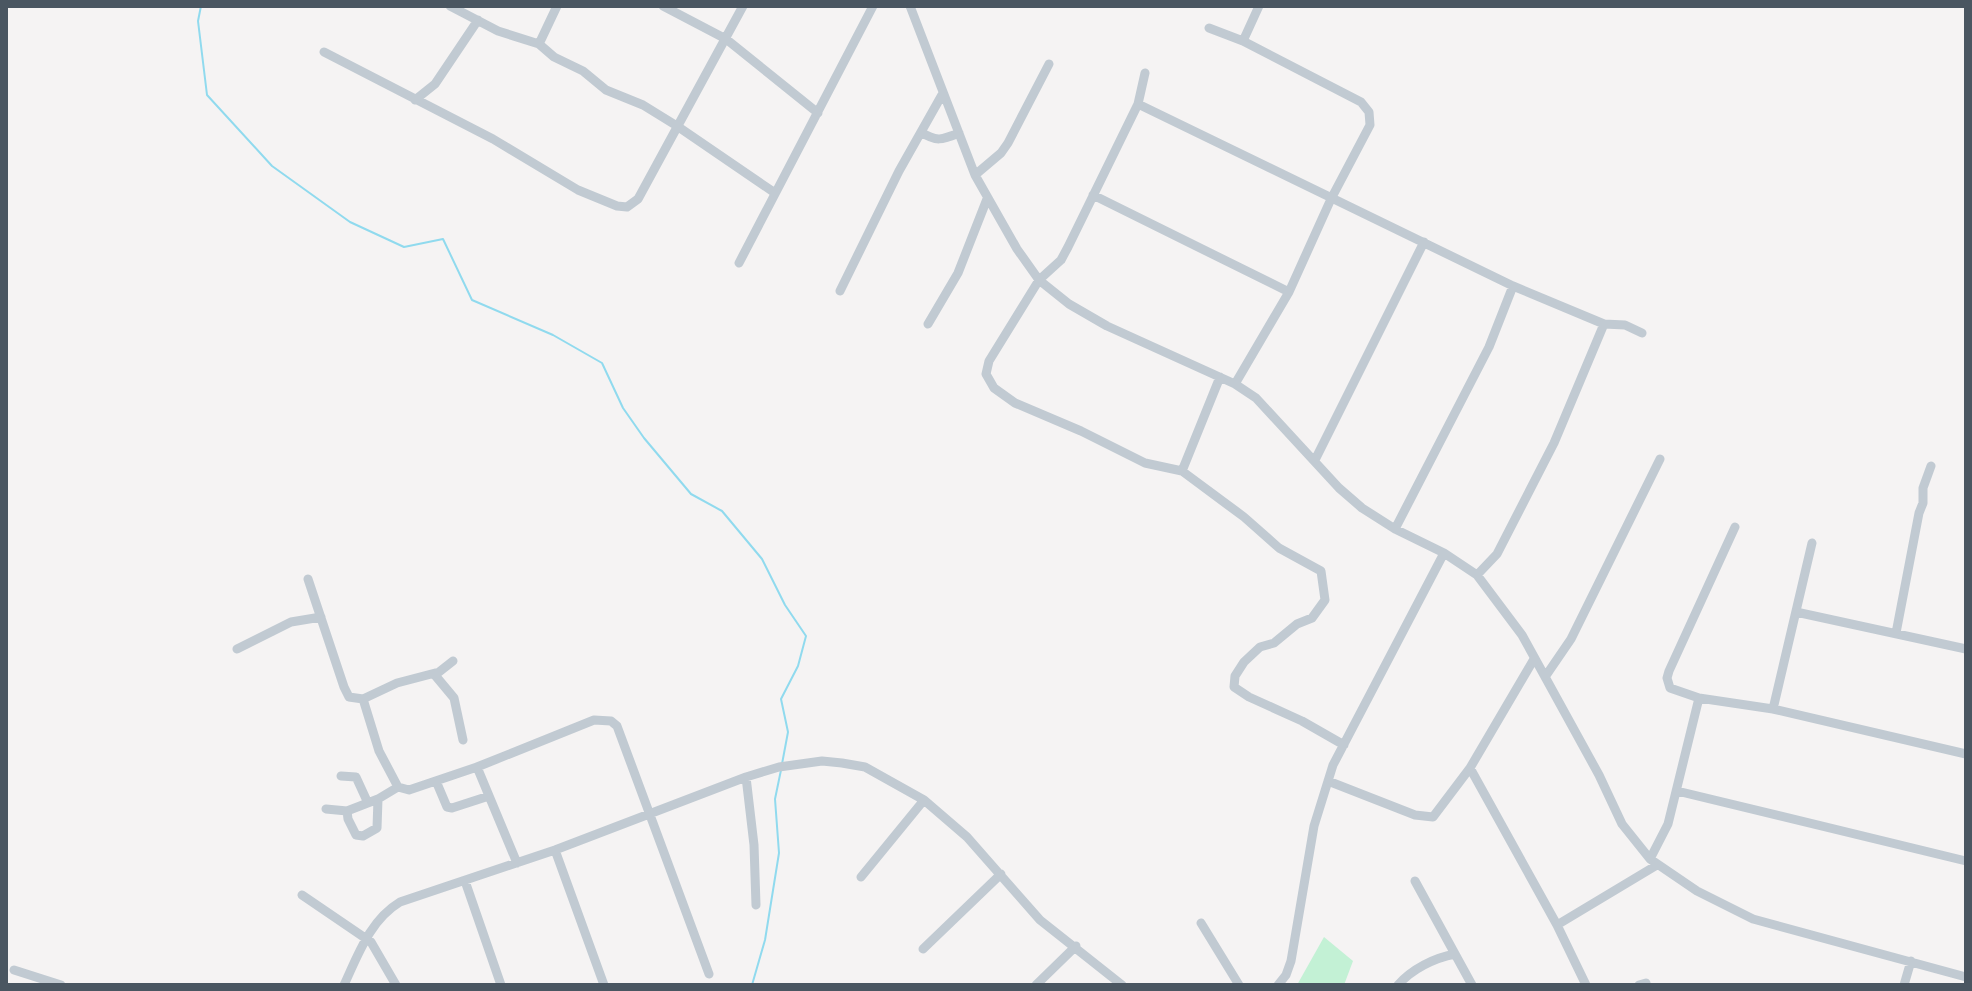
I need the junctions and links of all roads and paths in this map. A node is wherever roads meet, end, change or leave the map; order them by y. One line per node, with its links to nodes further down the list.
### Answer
1 (450, 6): 8 (street)
2 (557, 6): 12 (street)
3 (663, 6): 10 (street)
4 (743, 6): 10 (street)
5 (873, 6): 19 (street)
6 (910, 6): 16 (street)
7 (1259, 6): 11 (street)
8 (478, 20): 12 (street); 17 (street)
9 (1209, 28): 11 (street)
10 (726, 39): 19 (street); 20 (street)
11 (1243, 41): 27 (street)
12 (539, 44): 20 (street)
13 (324, 52): 17 (street)
14 (1049, 64): 23 (street)
15 (1145, 73): 18 (street)
16 (943, 93): 21 (street); 22 (street)
17 (415, 100): 20 (street)
18 (1138, 104): 25 (street); 27 (street)
19 (818, 113): 24 (street)
20 (677, 126): 24 (street)
21 (921, 132): 22 (street); 32 (street)
22 (959, 133): 23 (street)
23 (975, 175): 26 (street)
24 (775, 193): 29 (street)
25 (1093, 195): 30 (street); 33 (street)
26 (987, 199): 30 (street); 34 (street)
27 (1331, 199): 28 (street); 33 (street)
28 (1424, 242): 31 (street); 40 (street)
29 (739, 263)
30 (1039, 280): 37 (street); 42 (street)
31 (1513, 286): 35 (street); 44 (street)
32 (840, 291)
33 (1289, 292): 38 (street)
34 (928, 324)
35 (1604, 324): 36 (street); 47 (street)
36 (1642, 333)
37 (1220, 377): 38 (street); 42 (street)
38 (1235, 384): 40 (street)
39 (1660, 459): 57 (street)
40 (1315, 460): 44 (street)
41 (1931, 466): 51 (street)
42 (1182, 471): 62 (street)
43 (1735, 527): 58 (street)
44 (1395, 529): 46 (street)
45 (1812, 543): 49 (street)
46 (1444, 553): 47 (street); 62 (street)
47 (1477, 575): 54 (street)
48 (308, 579): 50 (street)
49 (1796, 612): 51 (street); 60 (street)
50 (321, 617): 52 (street); 59 (street)
51 (1896, 633): 53 (street)
52 (237, 649)
53 (1966, 649)
54 (1534, 659): 57 (street); 65 (street)
55 (453, 661): 56 (street)
56 (434, 674): 59 (street); 61 (street)
57 (1545, 677): 81 (street)
58 (1699, 698): 60 (street); 71 (street)
59 (363, 699): 70 (street)
60 (1773, 709): 63 (street)
61 (463, 740)
62 (1344, 745): 69 (street)
63 (1966, 754)
64 (477, 767): 68 (street); 72 (street); 78 (street)
65 (1470, 768): 69 (street); 90 (street)
66 (341, 776): 75 (street)
67 (746, 777): 74 (street); 78 (street); 88 (street)
68 (436, 781): 70 (street); 72 (street)
69 (1328, 781): 107 (street)
70 (398, 787): 73 (street)
71 (1677, 791): 80 (street); 81 (street)
72 (489, 796): 82 (street)
73 (378, 799): 75 (street); 77 (street)
74 (924, 800): 83 (street); 84 (street)
75 (367, 801): 77 (street)
76 (326, 809): 77 (street)
77 (347, 811)
78 (648, 813): 79 (street); 97 (street)
79 (555, 850): 82 (street); 103 (street)
80 (1966, 861)
81 (1654, 862): 90 (street); 95 (street)
82 (517, 863): 85 (street)
83 (1001, 874): 92 (street); 93 (street)
84 (861, 877)
85 (465, 881): 91 (street); 102 (street)
86 (1415, 881): 94 (street)
87 (302, 895): 91 (street)
88 (756, 905)
89 (1201, 923): 106 (street)
90 (1557, 925): 110 (street)
91 (366, 939): 100 (street); 101 (street)
92 (1076, 946): 104 (street); 105 (street)
93 (923, 949)
94 (1455, 954): 108 (street); 109 (street)
95 (1911, 961): 98 (street); 111 (street)
96 (14, 970): 99 (street)
97 (709, 974)
98 (1966, 977)
99 (61, 985)
100 (344, 985)
101 (396, 985)
102 (501, 985)
103 (604, 985)
104 (1036, 985)
105 (1122, 985)
106 (1239, 985)
107 (1278, 985)
108 (1398, 985)
109 (1472, 985)
110 (1586, 985)
111 (1904, 985)

